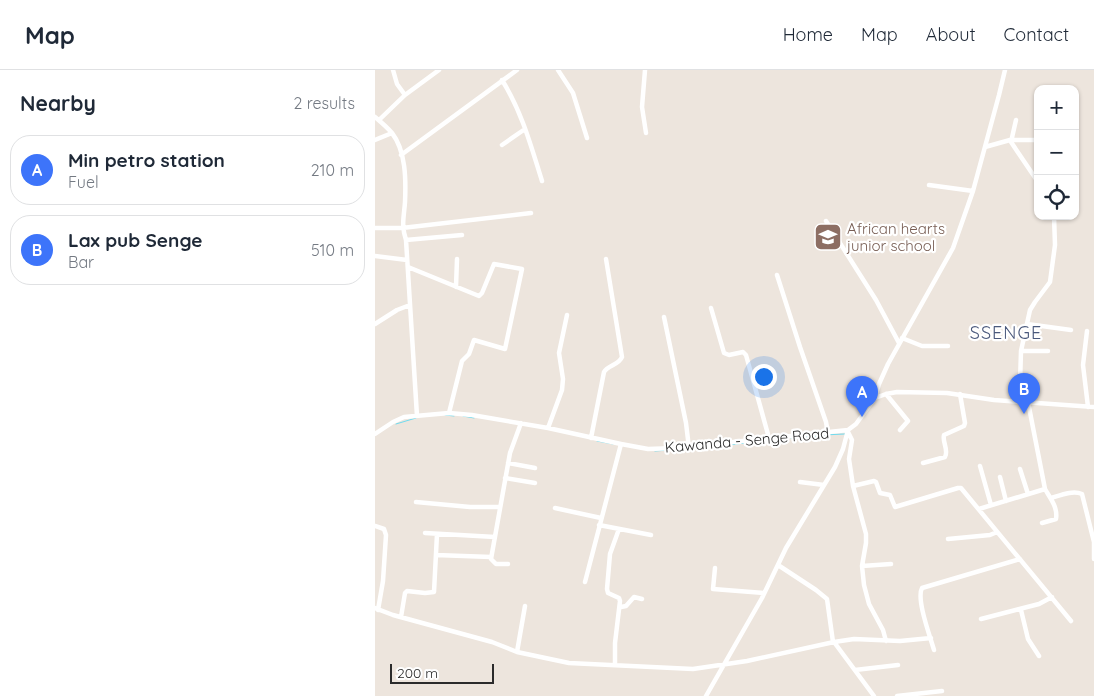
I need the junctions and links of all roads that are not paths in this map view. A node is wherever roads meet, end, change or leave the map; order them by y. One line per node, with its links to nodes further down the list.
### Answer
1 (393, 70): 8 (street)
2 (439, 70): 8 (street)
3 (517, 70): 7 (street)
4 (558, 70): 14 (street)
5 (645, 70): 13 (street)
6 (1005, 70): 19 (street, Kawanda - Senge Road)
7 (503, 80): 11 (street); 20 (street)
8 (405, 96): 9 (street)
9 (377, 118): 12 (street)
10 (1016, 120): 16 (street)
11 (525, 129): 18 (street); 22 (street)
12 (392, 133): 15 (street); 20 (street)
13 (646, 133)
14 (587, 138)
15 (375, 140)
16 (1010, 140): 17 (street); 19 (street); 21 (street)
17 (1034, 140)
18 (501, 145)
19 (985, 147): 24 (street, Kawanda - Senge Road)
20 (401, 154): 29 (street)
21 (1034, 176)
22 (542, 181)
23 (929, 185): 24 (street)
24 (973, 190): 47 (street, Kawanda - Senge Road)
25 (531, 214): 29 (street)
26 (1054, 220): 44 (street)
27 (826, 221): 47 (street)
28 (375, 228): 29 (street)
29 (402, 228): 31 (street)
30 (461, 235): 31 (street)
31 (406, 240): 35 (street)
32 (375, 256): 35 (street)
33 (457, 259): 38 (street)
34 (606, 259): 66 (street)
35 (407, 260): 36 (street)
36 (407, 267): 38 (street); 39 (street)
37 (777, 275): 64 (street)
38 (456, 287): 58 (street)
39 (410, 305): 43 (street); 59 (street)
40 (711, 308): 67 (street)
41 (567, 315): 61 (street)
42 (664, 317): 69 (street)
43 (375, 324)
44 (1027, 324): 45 (street); 49 (street)
45 (1071, 330)
46 (1087, 331): 56 (street)
47 (901, 341): 48 (street); 53 (street, Kawanda - Senge Road)
48 (948, 346)
49 (1021, 351): 50 (street); 54 (street)
50 (1048, 351)
51 (886, 394): 52 (street); 53 (street); 62 (street)
52 (960, 394): 54 (street); 71 (street)
53 (875, 398): 63 (street, Kawanda - Senge Road)
54 (1017, 401): 55 (street)
55 (1027, 402): 56 (street); 81 (street)
56 (1088, 407): 57 (street)
57 (1094, 407)
58 (449, 413): 59 (street, Kawanda - Senge Road); 60 (street, Kawanda - Senge Road)
59 (417, 416): 65 (street, Kawanda - Senge Road)
60 (521, 423): 61 (street, Kawanda - Senge Road); 70 (street)
61 (548, 428): 66 (street, Kawanda - Senge Road)
62 (900, 430)
63 (848, 431): 64 (street, Kawanda - Senge Road); 79 (street); 80 (street)
64 (828, 432): 67 (street, Kawanda - Senge Road)
65 (375, 434)
66 (591, 438): 68 (street, Kawanda - Senge Road)
67 (769, 438): 69 (street, Kawanda - Senge Road)
68 (621, 444): 69 (street, Kawanda - Senge Road); 90 (street)
69 (689, 448)
70 (508, 463): 73 (street); 75 (street)
71 (923, 463)
72 (980, 466): 86 (street)
73 (535, 468)
74 (1019, 468): 82 (street)
75 (505, 478): 78 (street); 87 (street)
76 (1000, 478): 84 (street)
77 (800, 482): 79 (street)
78 (535, 483)
79 (824, 485): 107 (street)
80 (853, 486): 89 (street); 108 (street)
81 (1045, 489): 82 (street); 83 (street)
82 (1028, 494): 84 (street)
83 (1051, 498): 91 (street); 104 (street)
84 (1006, 501): 86 (street)
85 (416, 502): 87 (street)
86 (991, 505): 89 (street)
87 (500, 507): 99 (street)
88 (555, 508): 90 (street)
89 (979, 509): 95 (street)
90 (601, 518): 92 (street)
91 (1042, 523)
92 (599, 525): 94 (street); 110 (street)
93 (375, 526): 116 (street)
94 (619, 529): 98 (street); 115 (street)
95 (997, 532): 100 (street); 103 (street)
96 (425, 533): 97 (street)
97 (437, 534): 99 (street); 101 (street)
98 (651, 535)
99 (495, 538): 102 (street)
100 (948, 539)
101 (436, 555): 102 (street); 118 (street)
102 (491, 557): 105 (street)
103 (1020, 559): 112 (street); 121 (street)
104 (1094, 559)
105 (508, 564)
106 (891, 564): 108 (street)
107 (778, 565): 111 (street); 123 (street)
108 (862, 566): 122 (street)
109 (715, 568): 111 (street)
110 (585, 582)
111 (764, 593): 127 (street)
112 (1052, 597): 117 (street); 120 (street)
113 (643, 599): 115 (street)
114 (525, 606): 125 (street)
115 (621, 607): 129 (street)
116 (377, 609): 118 (street)
117 (1021, 610): 119 (street); 126 (street)
118 (401, 617): 125 (street)
119 (981, 619)
120 (1071, 621)
121 (931, 638): 122 (street); 124 (street)
122 (887, 641): 123 (street)
123 (833, 642): 127 (street); 130 (street)
124 (934, 650)
125 (517, 652): 129 (street)
126 (1039, 656)
127 (723, 664): 129 (street); 132 (street)
128 (898, 664): 130 (street)
129 (615, 665)
130 (855, 670): 133 (street)
131 (942, 691): 134 (street)
132 (706, 696)
133 (874, 696)
134 (897, 696)

